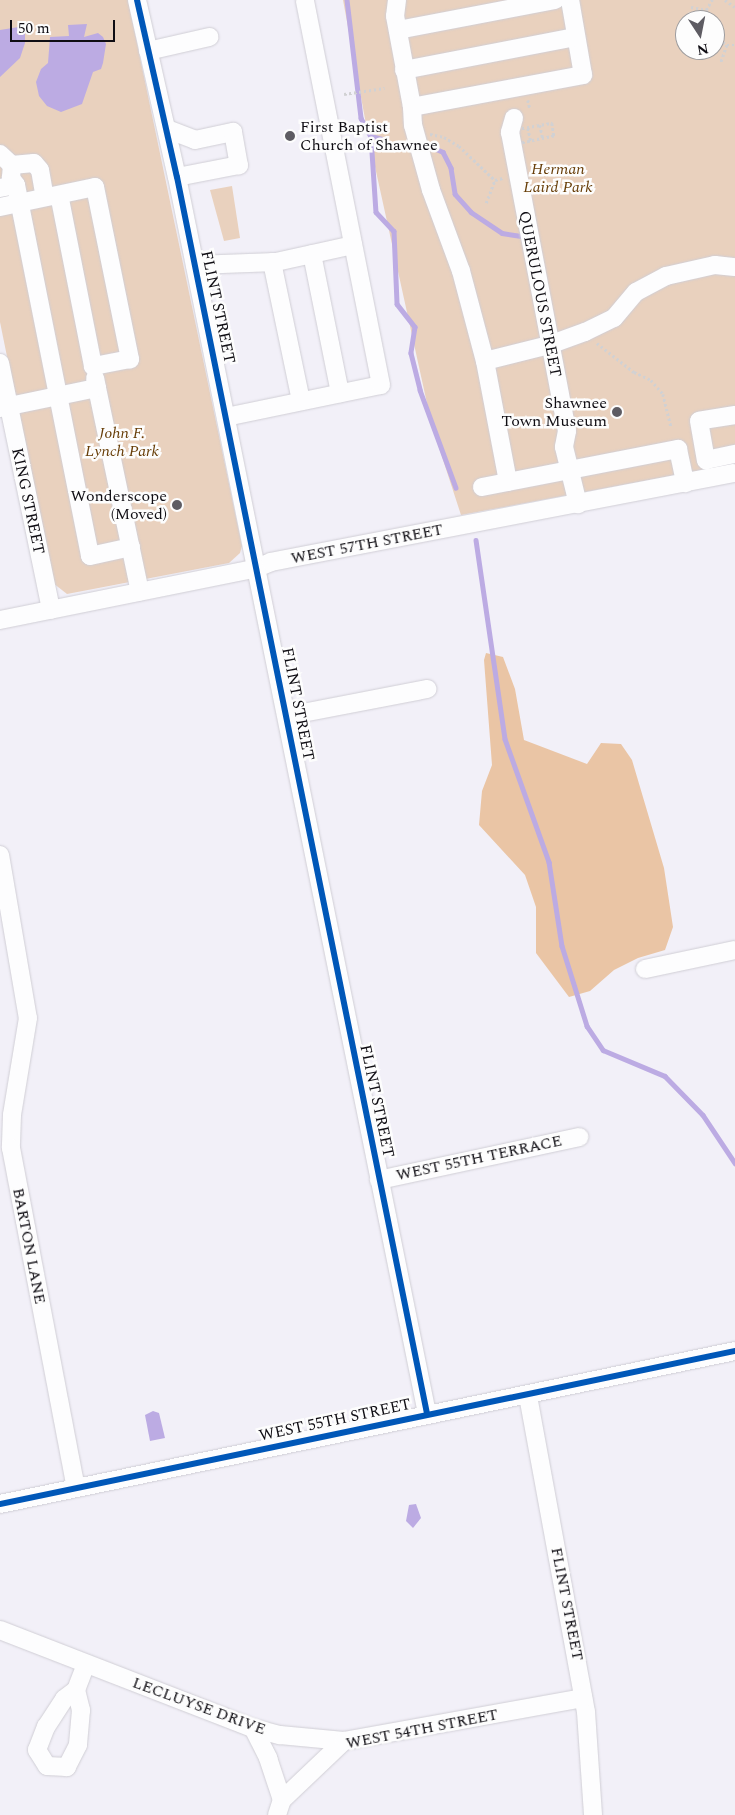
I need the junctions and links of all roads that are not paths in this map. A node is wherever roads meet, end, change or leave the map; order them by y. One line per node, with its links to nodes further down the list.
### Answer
1 (137, 0): 9 (street, FLINT STREET)
2 (306, 0): 20 (street)
3 (397, 0): 6 (street)
4 (555, 0): 6 (street)
5 (570, 0): 8 (street)
6 (398, 30): 10 (street)
7 (210, 37): 9 (street)
8 (576, 37): 10 (street); 11 (street)
9 (148, 50): 13 (street, FLINT STREET)
10 (404, 70): 11 (street)
11 (412, 107): 26 (street)
12 (521, 123): 25 (street, QUERULOUS STREET)
13 (167, 129): 15 (street, FLINT STREET); 15 (street)
14 (6, 160): 16 (street); 17 (street)
15 (177, 177): 23 (street, FLINT STREET)
16 (8, 186): 18 (street)
17 (52, 196): 18 (street); 28 (street); 28 (street)
18 (19, 203): 19 (street); 31 (street)
19 (0, 207)
20 (354, 246): 21 (street); 30 (street)
21 (312, 254): 22 (street); 30 (street)
22 (272, 262): 23 (street); 32 (street)
23 (195, 265): 35 (street, FLINT STREET)
24 (735, 267): 25 (street)
25 (549, 345): 26 (street); 37 (street, QUERULOUS STREET)
26 (485, 361): 39 (street)
27 (0, 363): 33 (street, KING STREET)
28 (93, 366): 29 (street)
29 (98, 388): 31 (street); 43 (street)
30 (340, 393): 32 (street)
31 (57, 396): 33 (street); 43 (street)
32 (301, 401): 35 (street)
33 (4, 407): 46 (street, KING STREET)
34 (735, 415): 36 (street)
35 (226, 417): 44 (street, FLINT STREET)
36 (735, 454)
37 (570, 470): 39 (street); 40 (street); 42 (street, QUERULOUS STREET)
38 (735, 473): 40 (street, WEST 57TH STREET)
39 (508, 482): 41 (street)
40 (685, 483): 42 (street, WEST 57TH STREET)
41 (482, 487)
42 (578, 504): 44 (street, WEST 57TH STREET)
43 (131, 547): 45 (street)
44 (257, 568): 45 (street, WEST 57TH STREET); 49 (street, FLINT STREET)
45 (140, 592): 46 (street, WEST 57TH STREET)
46 (51, 610): 47 (street, WEST 57TH STREET)
47 (0, 620)
48 (427, 689): 49 (street)
49 (287, 716): 54 (street, FLINT STREET)
50 (0, 855): 58 (street, BARTON LANE)
51 (735, 950): 52 (street)
52 (645, 970)
53 (579, 1137): 54 (street, WEST 55TH TERRACE)
54 (379, 1180): 57 (street, FLINT STREET)
55 (735, 1351): 56 (street, WEST 55TH STREET)
56 (528, 1396): 57 (street, WEST 55TH STREET); 63 (street, FLINT STREET)
57 (427, 1414): 58 (street, WEST 55TH STREET)
58 (76, 1488): 59 (street, WEST 55TH STREET)
59 (0, 1504)
60 (0, 1630): 61 (street, LECLUYSE DRIVE)
61 (86, 1664): 62 (street); 64 (street, LECLUYSE DRIVE)
62 (76, 1690)
63 (583, 1698): 65 (street, WEST 54TH STREET); 67 (street, FLINT STREET)
64 (253, 1728): 65 (street, LECLUYSE DRIVE); 66 (street, WEST 54TH STREET)
65 (344, 1741): 66 (street, WEST 54TH STREET)
66 (279, 1808)
67 (593, 1815)

